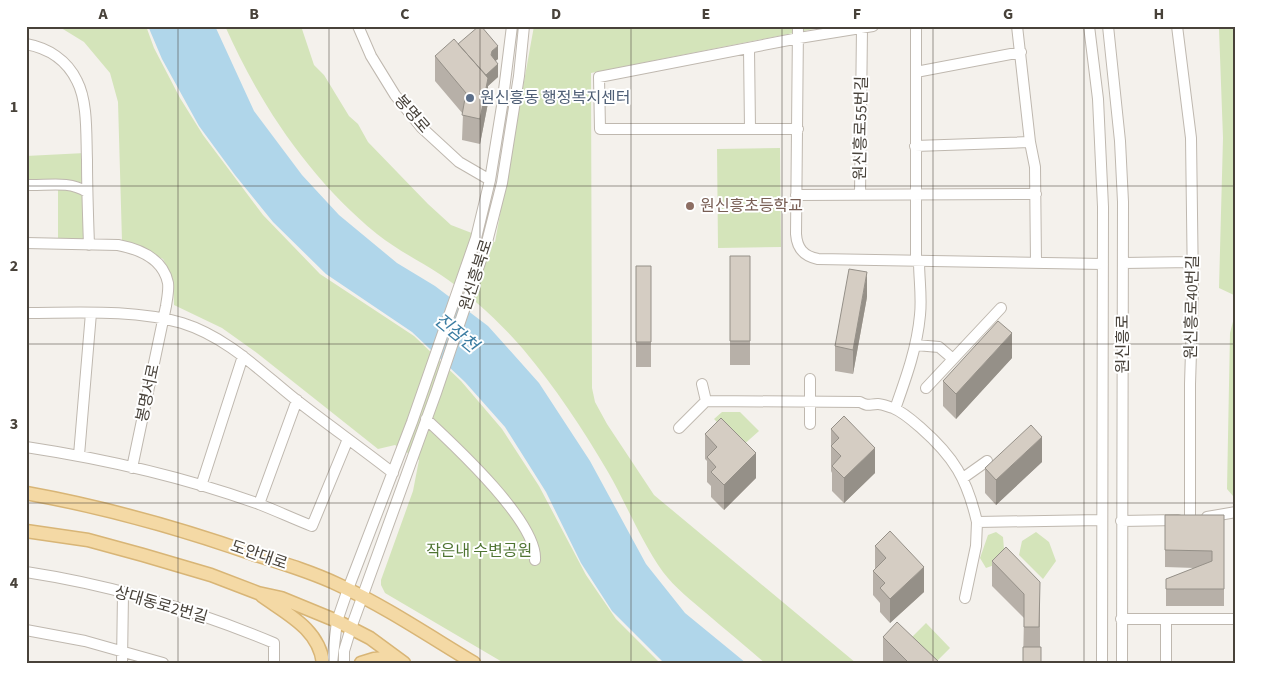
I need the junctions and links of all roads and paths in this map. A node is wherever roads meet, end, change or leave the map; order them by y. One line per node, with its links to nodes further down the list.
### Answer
1 (358, 26): 21 (street, 봉명로)
2 (512, 26): 21 (street, 원신흥북로)
3 (524, 26): 49 (street, 원신흥북로)
4 (798, 26): 12 (street)
5 (874, 26): 11 (street)
6 (916, 26): 16 (street)
7 (1017, 26): 15 (street)
8 (1090, 26): 34 (street, 원신흥로)
9 (1108, 26): 33 (street, 원신흥로)
10 (1177, 26): 31 (street, 원신흥로40번길)
11 (862, 28): 12 (street); 25 (street, 원신흥로55번길)
12 (799, 38): 14 (street); 18 (street)
13 (26, 44): 23 (street)
14 (749, 49): 17 (street); 17 (street)
15 (1021, 52): 16 (street); 19 (street)
16 (916, 72): 20 (street)
17 (750, 129): 18 (street)
18 (798, 129): 24 (street)
19 (1030, 142): 20 (street); 27 (street)
20 (916, 146): 26 (street)
21 (490, 180): 57 (street, 원신흥북로)
22 (26, 185): 23 (street)
23 (87, 192): 29 (street)
24 (796, 194): 25 (street, 원신흥로55번길); 30 (street)
25 (860, 194): 26 (street)
26 (916, 194): 27 (street); 30 (street)
27 (1036, 194): 32 (street)
28 (26, 243): 29 (street, 봉명서로)
29 (88, 245): 38 (street, 봉명서로)
30 (918, 261): 32 (street); 39 (street)
31 (1193, 262): 33 (street); 64 (street, 원신흥로40번길)
32 (1036, 263): 34 (street)
33 (1123, 263): 65 (street, 원신흥로)
34 (1103, 264): 63 (street, 원신흥로)
35 (1001, 308): 41 (street)
36 (91, 313): 37 (street); 38 (street); 54 (street)
37 (26, 314)
38 (163, 319): 40 (street); 56 (street, 봉명서로)
39 (916, 345): 41 (street); 48 (street)
40 (243, 356): 45 (street); 59 (street)
41 (953, 359): 44 (street)
42 (810, 379): 47 (street)
43 (702, 384): 46 (street)
44 (926, 388)
45 (297, 400): 52 (street); 61 (street)
46 (706, 401): 47 (street); 51 (street)
47 (810, 402): 48 (street); 50 (street)
48 (895, 409): 58 (street)
49 (426, 419): 68 (street); 73 (street, 원신흥북로)
50 (810, 424)
51 (679, 428)
52 (348, 439): 57 (street); 61 (street)
53 (26, 447): 54 (street)
54 (79, 455): 56 (street)
55 (987, 461): 58 (street)
56 (132, 468): 59 (street)
57 (393, 473): 70 (street, 원신흥북로)
58 (963, 478): 66 (street)
59 (201, 486): 61 (street)
60 (26, 493): 70 (main road, 도안대로)
61 (259, 504)
62 (1236, 512): 64 (street)
63 (1102, 520): 66 (street); 91 (street, 원신흥로)
64 (1190, 520): 65 (street)
65 (1122, 521): 75 (street, 원신흥로)
66 (977, 522): 74 (street)
67 (26, 531): 72 (main road, 도안대로)
68 (535, 560)
69 (26, 572): 71 (street, 상대동로2번길)
70 (348, 589): 73 (main road, 도안대로); 78 (street, 원신흥북로)
71 (123, 593): 81 (street); 85 (street, 상대동로2번길)
72 (258, 593): 78 (main road, 도안대로); 86 (main road)
73 (362, 596): 79 (street, 원신흥북로); 90 (main road, 도안대로)
74 (965, 598)
75 (1121, 619): 76 (street); 92 (street, 원신흥로)
76 (1166, 619): 77 (street); 93 (street)
77 (1236, 619)
78 (337, 621): 79 (main road, 도안대로); 87 (street, 원신흥북로)
79 (351, 628): 82 (main road, 도안대로); 88 (street, 원신흥북로)
80 (26, 630): 81 (street)
81 (122, 651): 83 (street); 84 (street)
82 (399, 660): 89 (main road)
83 (122, 663)
84 (163, 663)
85 (274, 663)
86 (323, 663)
87 (332, 663)
88 (344, 663)
89 (360, 663)
90 (474, 663)
91 (1102, 663)
92 (1122, 663)
93 (1166, 663)

